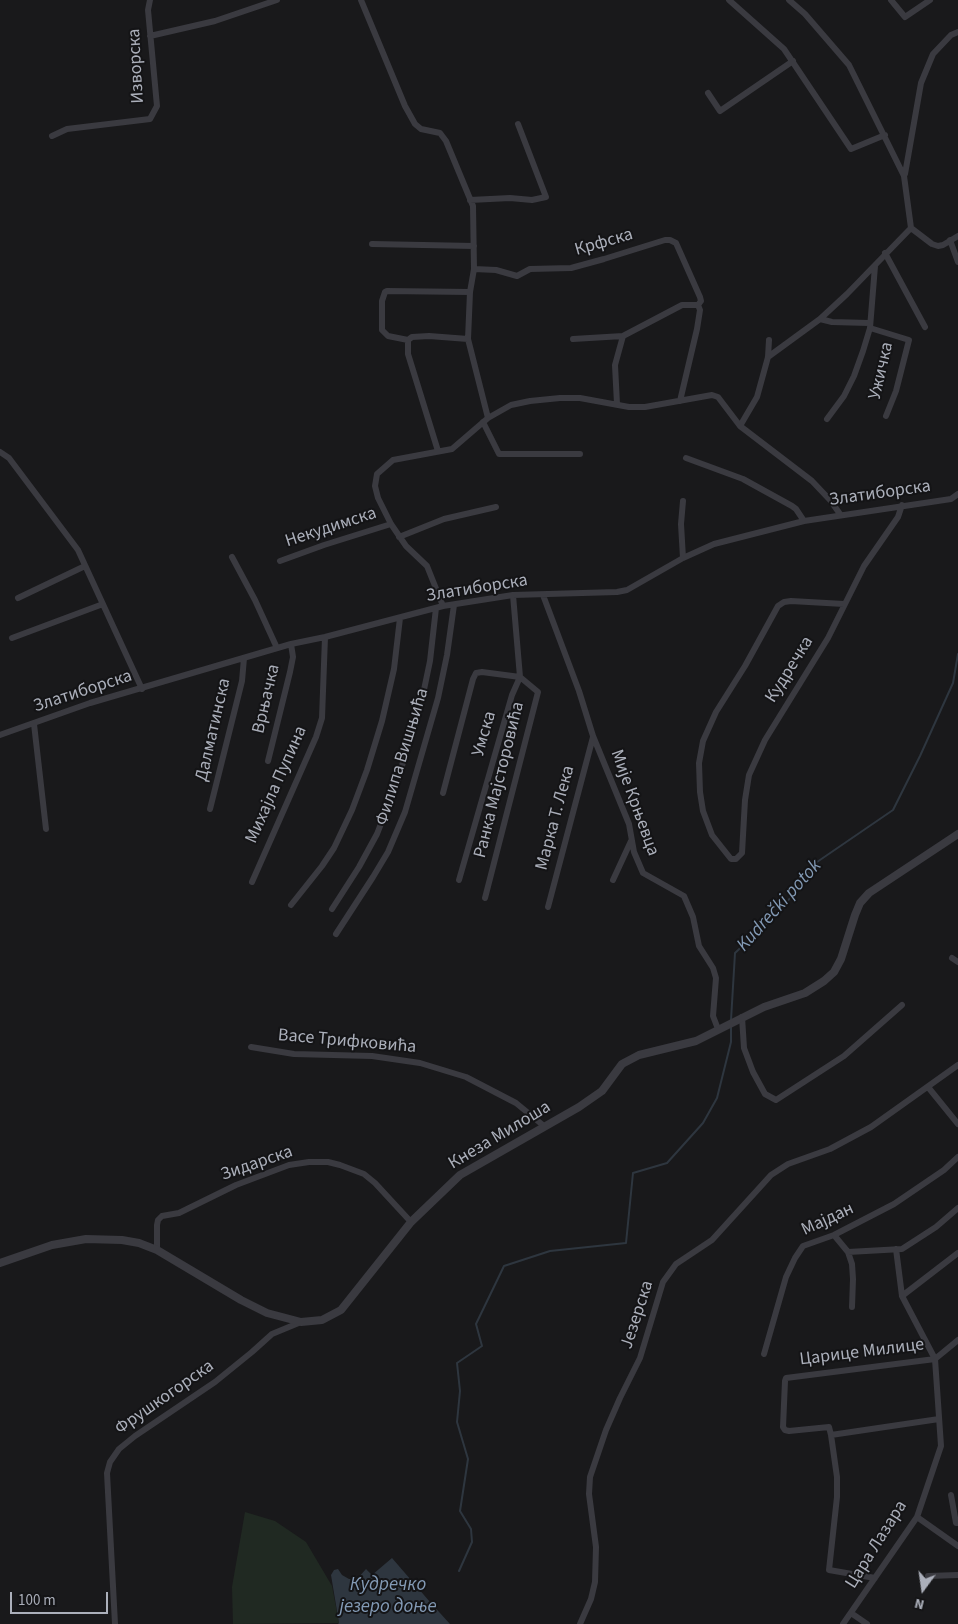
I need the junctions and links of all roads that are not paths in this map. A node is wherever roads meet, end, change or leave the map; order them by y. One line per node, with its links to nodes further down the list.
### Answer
1 (150, 0): 9 (street, Изворска)
2 (277, 0): 9 (street)
3 (361, 0): 16 (street)
4 (729, 0): 10 (street)
5 (789, 0): 13 (street)
6 (890, 0): 7 (street)
7 (930, 0)
8 (958, 32): 15 (street)
9 (150, 36): 14 (street, Изворска)
10 (793, 61): 11 (street); 13 (street)
11 (708, 93)
12 (518, 124): 16 (street)
13 (885, 135): 15 (street)
14 (52, 136)
15 (904, 176): 17 (street)
16 (470, 200): 21 (street)
17 (912, 228): 19 (street); 22 (street)
18 (958, 236): 19 (street)
19 (950, 240): 23 (street)
20 (372, 244): 21 (street)
21 (474, 246): 25 (street)
22 (886, 253): 24 (street); 30 (street)
23 (958, 262)
24 (875, 266): 28 (street); 29 (street)
25 (474, 269): 26 (street); 27 (street, Крфска)
26 (470, 292): 32 (street); 34 (street)
27 (698, 305): 31 (street); 37 (street, Крфска)
28 (820, 319): 29 (street); 36 (street)
29 (870, 326): 39 (street, Ужичка); 40 (street)
30 (925, 327)
31 (623, 336): 33 (street); 38 (street)
32 (468, 339): 34 (street); 41 (street)
33 (573, 339)
34 (408, 340): 43 (street)
35 (769, 340): 36 (street)
36 (768, 356): 42 (street)
37 (680, 401): 38 (street); 42 (street)
38 (617, 404): 41 (street)
39 (886, 416)
40 (827, 419)
41 (486, 420): 43 (street); 45 (street)
42 (740, 426): 51 (street)
43 (438, 451): 53 (street)
44 (0, 452): 58 (street)
45 (580, 454)
46 (686, 458): 52 (street)
47 (958, 494): 49 (street, Златиборска)
48 (683, 500): 56 (street)
49 (902, 505): 51 (street, Златиборска); 63 (street, Кудречка)
50 (496, 507): 54 (street)
51 (840, 514): 52 (street, Златиборска)
52 (804, 521): 56 (street, Златиборска)
53 (391, 524): 54 (street); 57 (street, Некудимска)
54 (398, 536): 65 (street)
55 (232, 557): 70 (street)
56 (683, 558): 60 (street, Златиборска)
57 (280, 561)
58 (85, 566): 61 (street); 62 (street)
59 (513, 595): 60 (street, Златиборска); 64 (street, Златиборска); 72 (street, Умска)
60 (543, 595): 76 (street, Мије Крњевца)
61 (18, 598)
62 (103, 604): 68 (street); 73 (street)
63 (844, 604): 63 (street, Кудречка)
64 (454, 605): 65 (street, Златиборска); 90 (street, Филипа Вишњића)
65 (440, 607): 66 (street, Златиборска); 89 (street)
66 (400, 618): 67 (street, Златиборска); 87 (street)
67 (325, 637): 69 (street, Златиборска); 85 (street, Михајла Пупина)
68 (12, 638)
69 (291, 644): 70 (street, Златиборска); 77 (street, Врњачка)
70 (277, 648): 71 (street, Златиборска)
71 (244, 658): 73 (street, Златиборска); 79 (street, Далматинска)
72 (520, 677): 78 (street); 83 (street, Умска); 86 (street, Ранка Мајсторовића)
73 (142, 689): 74 (street, Златиборска)
74 (34, 724): 75 (street, Златиборска); 80 (street)
75 (0, 735)
76 (593, 736): 82 (street, Мије Крњевца); 88 (street, Марка Т. Лека)
77 (268, 761)
78 (443, 793)
79 (210, 809)
80 (46, 829)
81 (958, 834): 94 (street, Кнеза Милоша)
82 (631, 841): 84 (street); 95 (street, Мије Крњевца)
83 (459, 880)
84 (613, 880)
85 (252, 882)
86 (485, 898)
87 (291, 905)
88 (548, 907)
89 (332, 909)
90 (336, 934)
91 (952, 958): 92 (street)
92 (958, 962)
93 (902, 1006): 94 (street)
94 (739, 1019): 95 (street, Кнеза Милоша)
95 (718, 1029): 100 (street, Кнеза Милоша)
96 (251, 1047): 100 (street, Васе Трифковића)
97 (958, 1065): 98 (street, Језерска)
98 (928, 1087): 99 (street); 127 (street, Језерска)
99 (958, 1124)
100 (544, 1126): 103 (street, Кнеза Милоша)
101 (958, 1157): 104 (street, Мајдан)
102 (958, 1208): 105 (street)
103 (411, 1222): 106 (street, Зидарска); 112 (street, Кнеза Милоша)
104 (834, 1235): 107 (street); 114 (street, Мајдан)
105 (896, 1249): 107 (street); 110 (street, Цара Лазара)
106 (157, 1250): 109 (street, Кнеза Милоша); 112 (street, Кнеза Милоша)
107 (848, 1252): 111 (street)
108 (958, 1253): 110 (street)
109 (0, 1263)
110 (902, 1296): 115 (street, Цара Лазара)
111 (852, 1307)
112 (301, 1322): 126 (street, Фрушкогорска)
113 (958, 1340): 115 (street, Царице Милице)
114 (764, 1352)
115 (934, 1359): 116 (street, Цара Лазара); 117 (street, Царице Милице)
116 (939, 1419): 117 (street); 119 (street, Цара Лазара)
117 (831, 1435): 124 (street)
118 (951, 1495): 120 (street)
119 (917, 1517): 121 (street); 124 (street, Цара Лазара)
120 (958, 1523)
121 (958, 1546)
122 (958, 1575): 123 (street)
123 (928, 1576)
124 (874, 1578): 125 (street, Цара Лазара)
125 (851, 1613): 128 (street, Цара Лазара); 129 (street)
126 (115, 1624)
127 (580, 1624)
128 (843, 1624)
129 (867, 1624)

